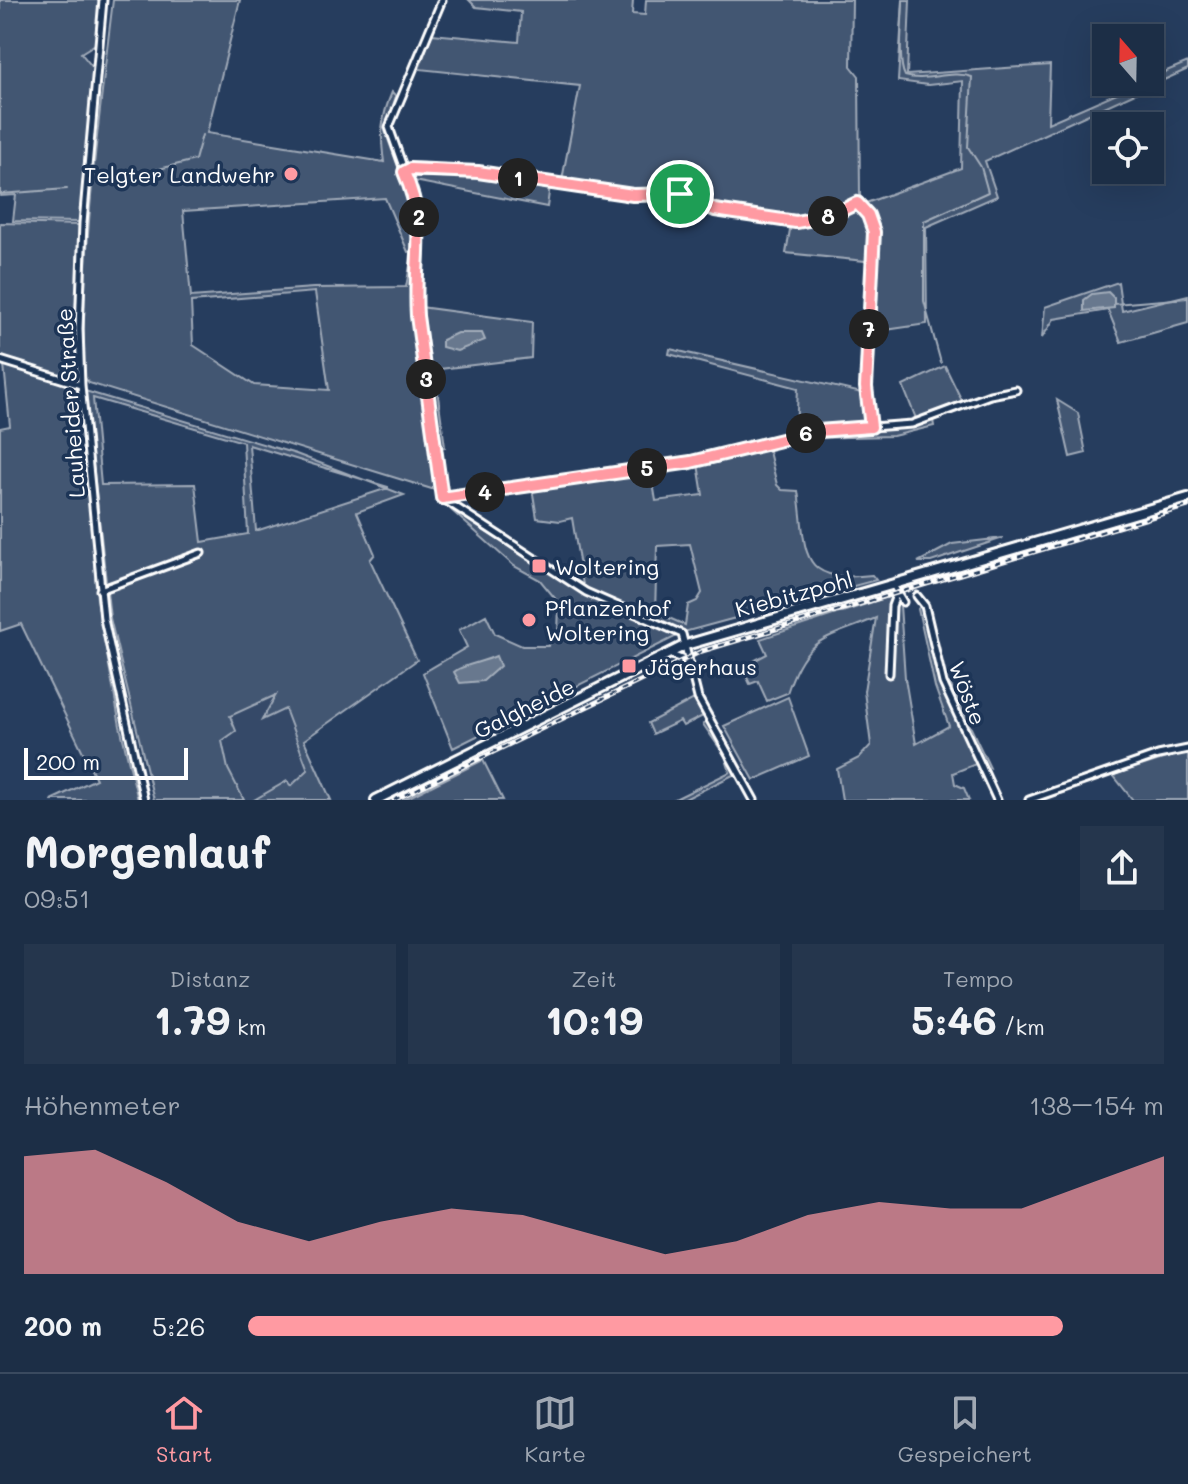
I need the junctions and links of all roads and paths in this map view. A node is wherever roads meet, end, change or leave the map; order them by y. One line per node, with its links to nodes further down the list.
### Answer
1 (103, 0): 5 (street, Lauheider Straße)
2 (442, 0): 3 (street)
3 (404, 172): 7 (street); 8 (street)
4 (0, 360): 5 (street)
5 (81, 385): 11 (street, Lauheider Straße)
6 (1016, 390): 7 (street)
7 (871, 427): 8 (street)
8 (442, 498): 15 (street)
9 (1188, 498): 12 (main road, Kiebitzpohl)
10 (201, 553): 11 (street)
11 (100, 590): 20 (street, Lauheider Straße)
12 (894, 590): 14 (street); 15 (main road, Kiebitzpohl); 18 (street)
13 (917, 596): 23 (street, Wöste)
14 (903, 602)
15 (686, 645): 16 (main road, Galgheide); 17 (street)
16 (666, 654): 17 (street); 21 (main road, Galgheide)
17 (690, 662): 22 (street)
18 (889, 674)
19 (1188, 749): 24 (street)
20 (144, 800)
21 (376, 800)
22 (754, 800)
23 (997, 800)
24 (1029, 800)

